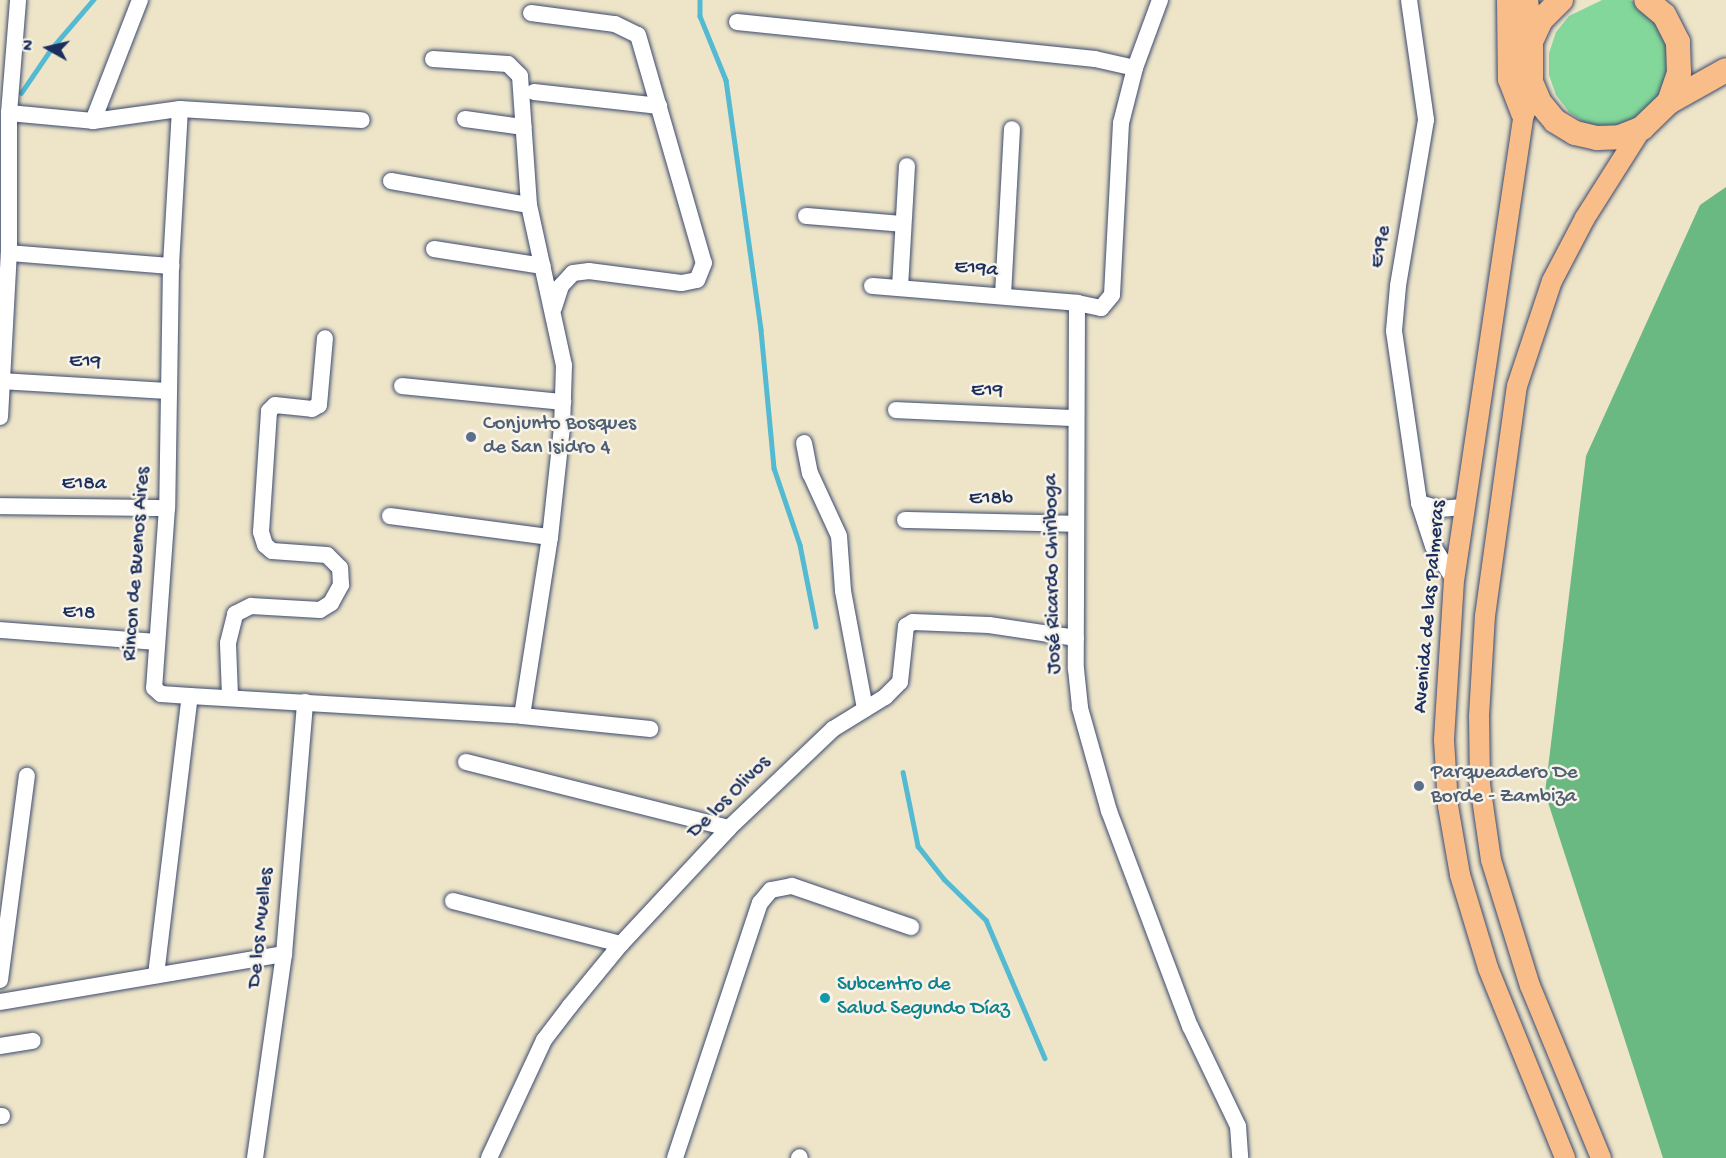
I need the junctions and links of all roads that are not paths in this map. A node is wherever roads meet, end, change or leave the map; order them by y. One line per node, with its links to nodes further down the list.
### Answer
1 (18, 0): 20 (street)
2 (140, 0): 24 (street)
3 (1160, 0): 13 (street)
4 (1409, 0): 51 (street, E19e)
5 (1509, 0): 21 (highway)
6 (1526, 0): 11 (highway)
7 (1561, 0): 11 (highway)
8 (1646, 0): 17 (highway)
9 (531, 13): 18 (street)
10 (736, 22): 13 (street)
11 (1531, 41): 15 (highway)
12 (433, 59): 25 (street)
13 (1135, 68): 40 (street)
14 (1726, 70): 17 (highway)
15 (1531, 82): 21 (main road, Avenida de las Palmeras); 27 (highway)
16 (534, 92): 18 (street)
17 (1669, 102): 27 (highway)
18 (658, 105): 41 (street)
19 (180, 109): 23 (street); 24 (street); 35 (street, Rincon de Buenos Aires)
20 (9, 113): 24 (street); 34 (street)
21 (1523, 113): 53 (main road, Avenida de las Palmeras)
22 (465, 119): 25 (street)
23 (362, 120)
24 (93, 121)
25 (523, 126): 30 (street)
26 (1012, 129): 39 (street)
27 (1642, 129): 86 (main road)
28 (907, 166): 32 (street)
29 (391, 181): 30 (street)
30 (529, 205): 36 (street)
31 (806, 216): 32 (street)
32 (903, 224): 38 (street)
33 (434, 249): 36 (street)
34 (9, 253): 35 (street); 43 (street)
35 (171, 266): 45 (street, Rincon de Buenos Aires)
36 (543, 266): 41 (street)
37 (872, 286): 38 (street, E19a)
38 (900, 287): 39 (street, E19a)
39 (1003, 295): 40 (street, E19a)
40 (1077, 303): 49 (street, José Ricardo Chiriboga)
41 (553, 311): 46 (street)
42 (325, 338): 64 (street)
43 (1, 381): 45 (street, E19); 48 (street)
44 (402, 386): 46 (street)
45 (168, 391): 54 (street, Rincon de Buenos Aires)
46 (563, 402): 58 (street)
47 (896, 410): 49 (street, E19)
48 (0, 417)
49 (1075, 418): 57 (street, José Ricardo Chiriboga)
50 (804, 443): 66 (street)
51 (1419, 502): 53 (street); 59 (street, E19e)
52 (0, 506): 54 (street, E18a)
53 (1463, 507): 59 (main road, Avenida de las Palmeras)
54 (167, 508): 62 (street, Rincon de Buenos Aires)
55 (390, 516): 58 (street)
56 (905, 520): 57 (street, E18b)
57 (1075, 524): 61 (street, José Ricardo Chiriboga)
58 (550, 537): 67 (street)
59 (1454, 580): 85 (main road, Avenida de las Palmeras)
60 (0, 630): 62 (street, E18)
61 (1076, 638): 66 (street, De los Olivos); 84 (street, José Ricardo Chiriboga)
62 (156, 642): 63 (street, Rincon de Buenos Aires)
63 (190, 696): 64 (street, Rincon de Buenos Aires); 76 (street)
64 (230, 696): 65 (street, Rincon de Buenos Aires)
65 (305, 702): 67 (street, Rincon de Buenos Aires); 75 (street, De los Muelles)
66 (865, 709): 71 (street, De los Olivos)
67 (522, 716): 68 (street, Rincon de Buenos Aires)
68 (650, 729)
69 (466, 762): 71 (street)
70 (27, 776): 77 (street)
71 (729, 828): 74 (street, De los Olivos)
72 (453, 901): 74 (street)
73 (911, 927): 83 (street)
74 (621, 944): 82 (street, De los Olivos)
75 (284, 954): 76 (street); 81 (street, De los Muelles)
76 (156, 975): 78 (street)
77 (0, 980)
78 (0, 1002)
79 (33, 1041): 80 (street)
80 (0, 1046)
81 (255, 1158)
82 (489, 1158)
83 (675, 1158)
84 (1240, 1158)
85 (1565, 1158)
86 (1601, 1158)

